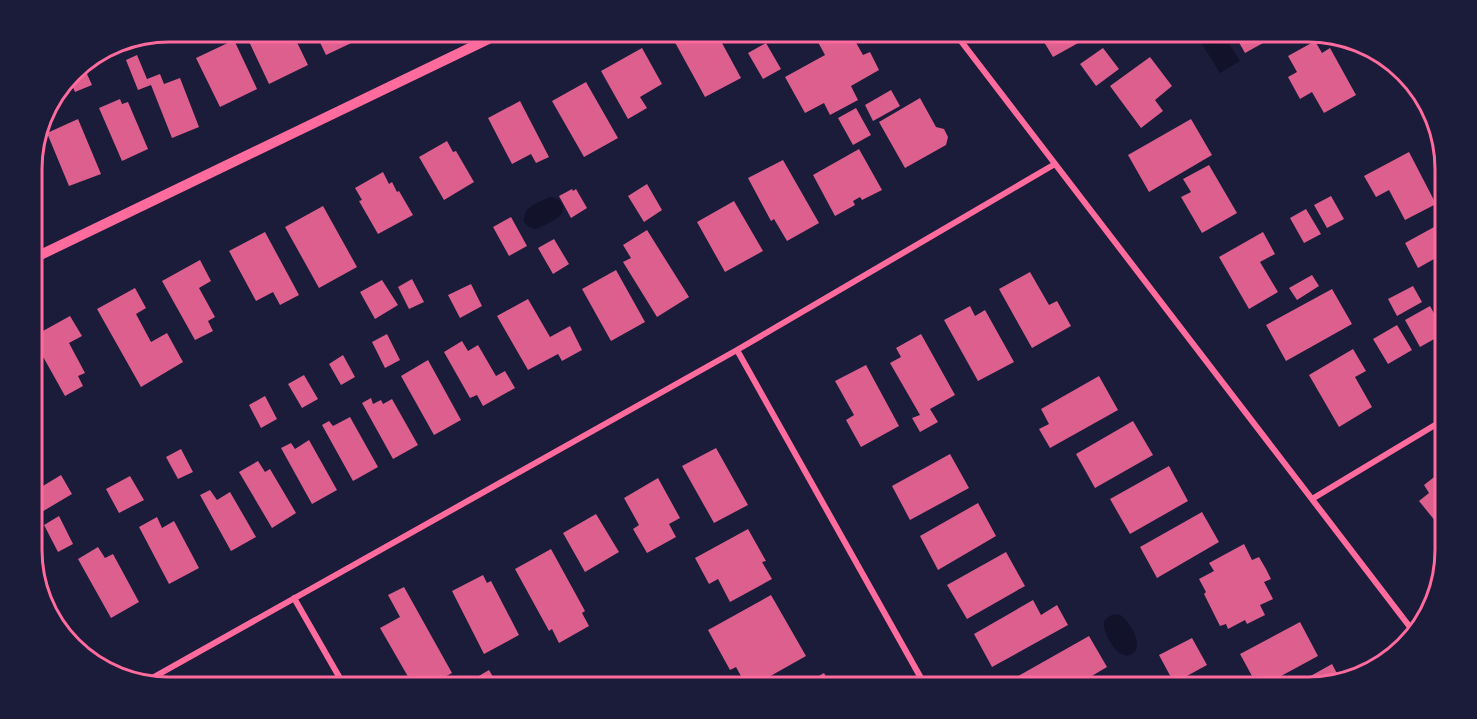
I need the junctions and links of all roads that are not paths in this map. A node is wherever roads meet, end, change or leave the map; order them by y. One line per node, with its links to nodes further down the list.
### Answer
1 (482, 42): 4 (street)
2 (962, 42): 3 (street)
3 (1055, 165): 5 (street); 7 (street)
4 (42, 254)
5 (737, 350): 8 (street); 12 (street)
6 (1435, 425): 7 (street)
7 (1312, 498): 9 (street)
8 (294, 598): 10 (street); 11 (street)
9 (1409, 626)
10 (155, 676)
11 (339, 677)
12 (920, 677)

